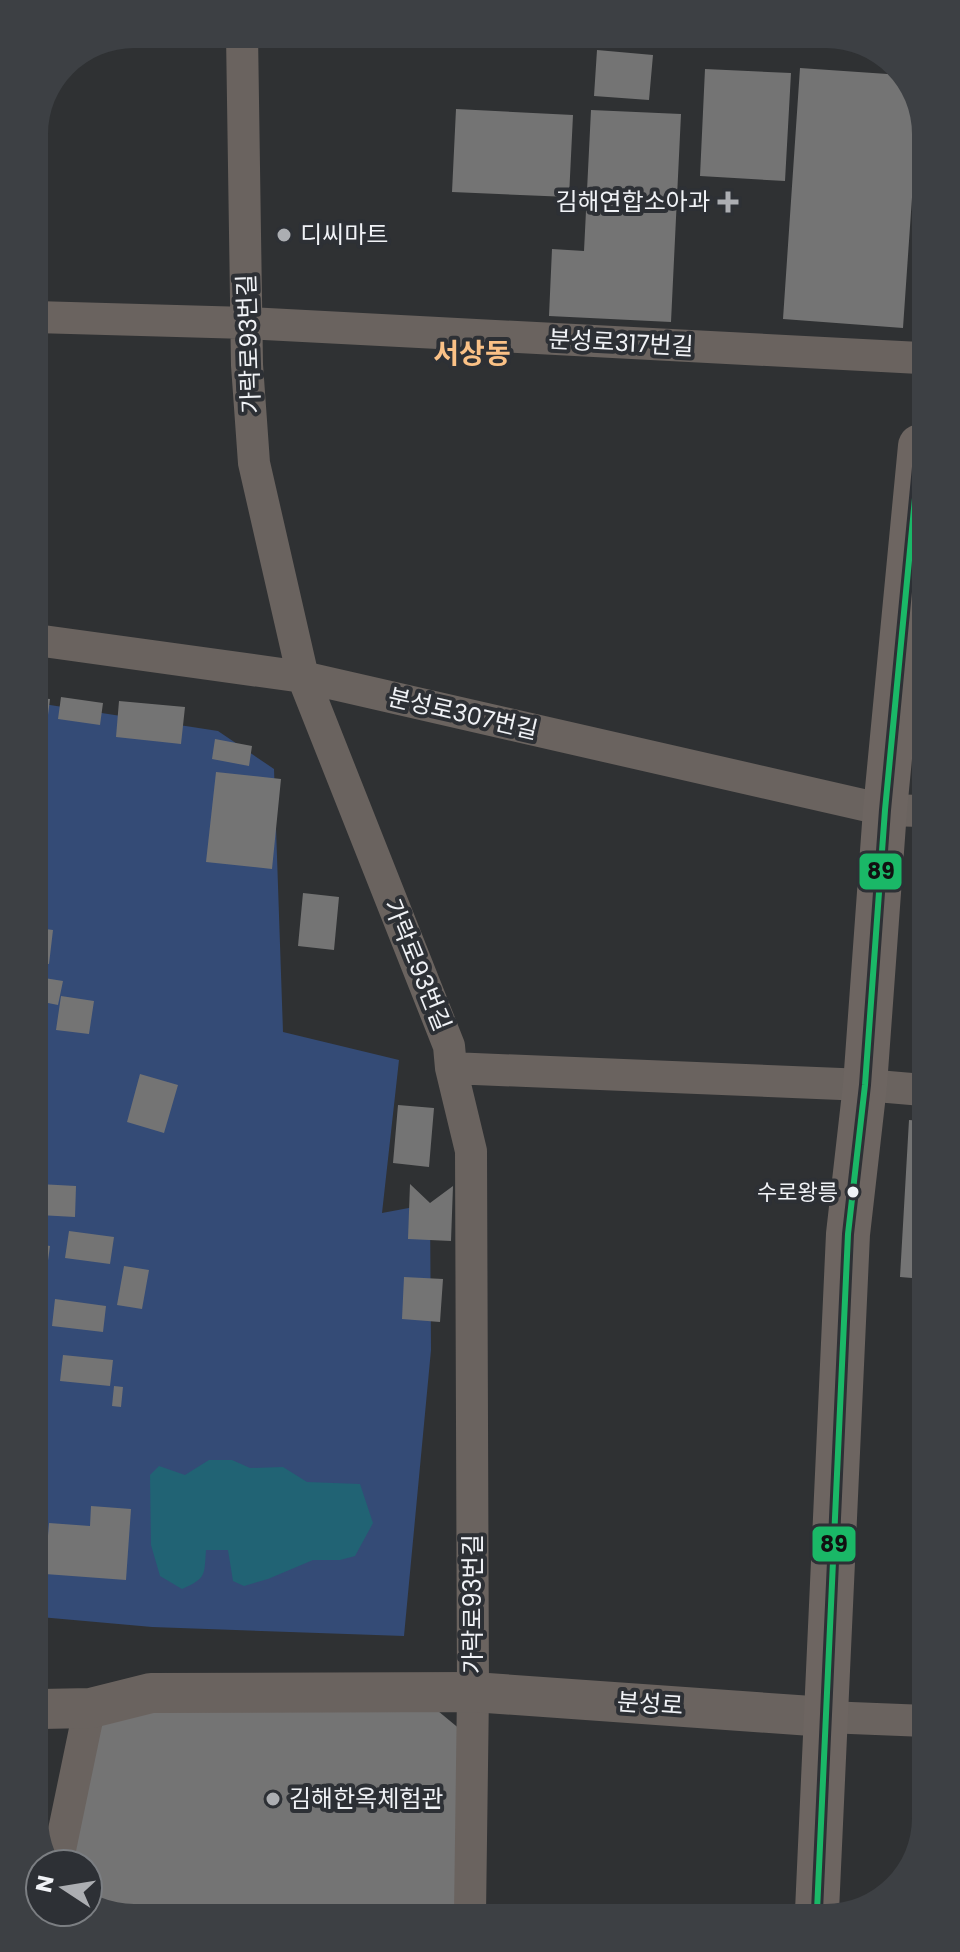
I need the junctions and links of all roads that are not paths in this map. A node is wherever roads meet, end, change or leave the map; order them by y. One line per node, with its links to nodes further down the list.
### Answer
1 (242, 48): 3 (street, 가락로93번길)
2 (48, 317): 3 (street, 분성로317번길)
3 (247, 323): 4 (street, 분성로317번길); 7 (street, 가락로93번길)
4 (912, 358)
5 (912, 617): 8 (main road)
6 (48, 642): 7 (street, 분성로307번길)
7 (303, 677): 8 (street, 분성로307번길); 9 (street, 가락로93번길)
8 (903, 810): 10 (main road)
9 (451, 1068): 10 (street); 12 (street, 가락로93번길)
10 (865, 1085): 11 (street); 15 (main road)
11 (912, 1089)
12 (473, 1692): 13 (street, 분성로); 15 (street, 분성로); 18 (street, 가락로93번길)
13 (91, 1708): 14 (street, 분성로); 17 (street)
14 (48, 1709)
15 (826, 1717): 16 (street); 19 (main road)
16 (912, 1720)
17 (60, 1848)
18 (470, 1904)
19 (817, 1904)

